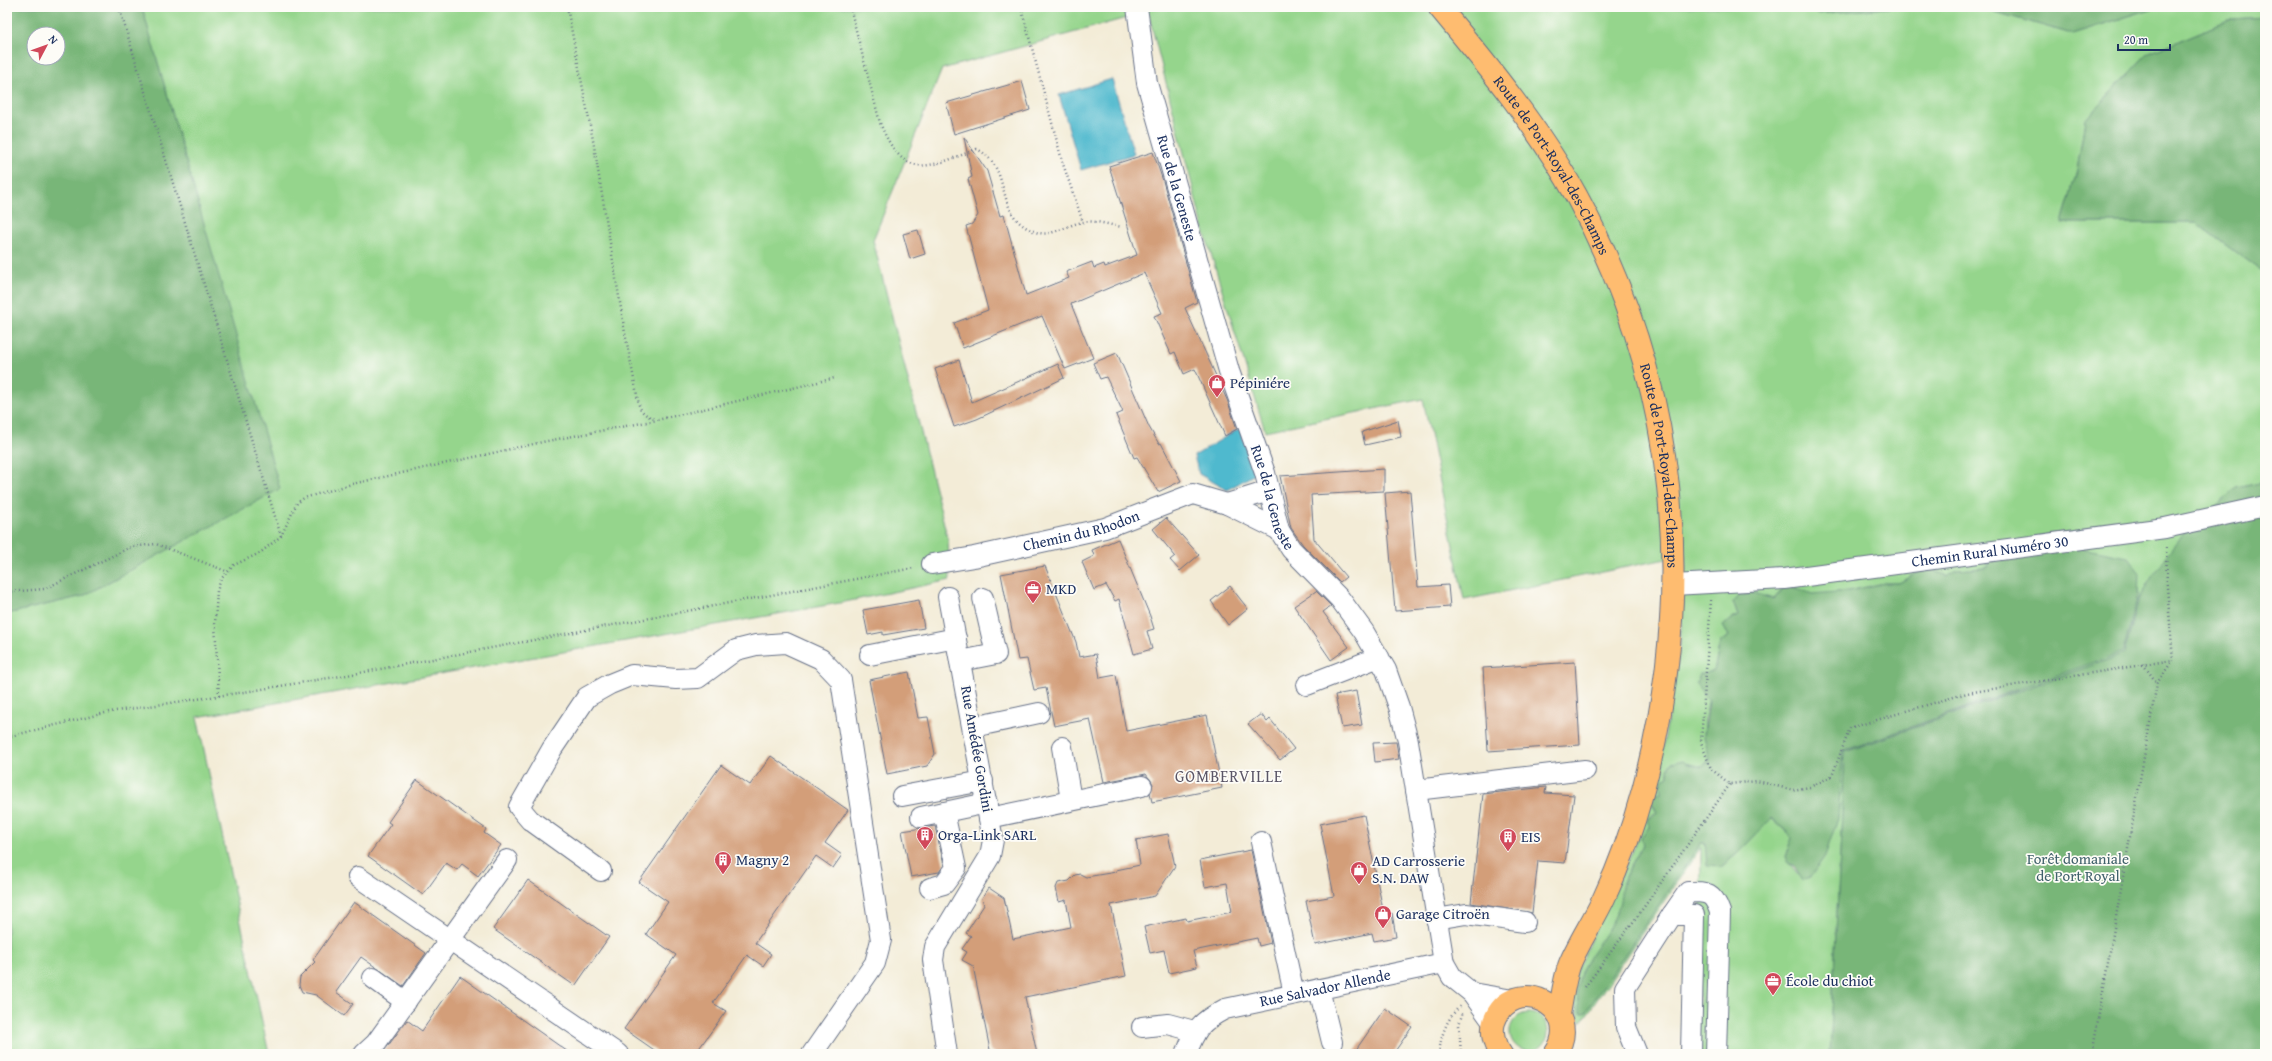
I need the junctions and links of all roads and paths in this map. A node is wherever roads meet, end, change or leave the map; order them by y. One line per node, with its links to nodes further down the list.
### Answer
1 (119, 7): 16 (path)
2 (567, 7): 10 (path)
3 (850, 7): 7 (path)
4 (1021, 7): 7 (path)
5 (1137, 7): 11 (street, Rue de la Geneste)
6 (1439, 7): 20 (main road, Route de Port-Royal-des-Champs)
7 (1084, 222): 8 (path)
8 (1122, 227)
9 (835, 378): 10 (path)
10 (657, 420): 16 (path)
11 (1269, 491): 12 (street); 15 (street, Rue de la Geneste)
12 (1227, 504): 15 (street, Chemin du Rhodon); 17 (street, Chemin du Rhodon)
13 (2265, 506): 14 (street, Chemin Rural Numéro 30)
14 (2165, 528): 19 (street, Chemin Rural Numéro 30); 27 (path)
15 (1279, 530): 26 (street, Rue de la Geneste)
16 (281, 536): 18 (path)
17 (932, 564): 32 (path)
18 (226, 571): 21 (path); 32 (path)
19 (1712, 584): 20 (street, Chemin Rural Numéro 30); 39 (path)
20 (1673, 585): 57 (main road, Route de Port-Royal-des-Champs)
21 (7, 592)
22 (948, 597): 24 (street, Rue Amédée Gordini)
23 (983, 598): 28 (street)
24 (956, 638): 25 (street); 28 (street, Rue Amédée Gordini)
25 (870, 655)
26 (1379, 657): 31 (street); 41 (street, Rue de la Geneste)
27 (2173, 660): 29 (path); 30 (path)
28 (960, 661): 34 (street, Rue Amédée Gordini)
29 (2143, 664): 30 (path); 39 (path)
30 (2157, 683): 81 (path)
31 (1307, 685)
32 (219, 696): 35 (path)
33 (1040, 713): 34 (street)
34 (972, 727): 38 (street, Rue Amédée Gordini)
35 (7, 737)
36 (1062, 747): 43 (street)
37 (1585, 770): 41 (street)
38 (983, 781): 42 (street); 44 (street, Rue Amédée Gordini)
39 (1730, 784): 59 (path)
40 (1142, 786): 43 (street)
41 (1416, 790): 53 (street, Rue de la Geneste)
42 (902, 796)
43 (1071, 800): 44 (street)
44 (988, 810): 45 (street); 74 (street, Rue Amédée Gordini)
45 (944, 812): 46 (street); 51 (street)
46 (921, 817)
47 (1261, 842): 62 (street)
48 (508, 860): 55 (street)
49 (601, 871): 73 (street)
50 (358, 877): 55 (street)
51 (930, 888)
52 (1672, 915): 78 (street); 79 (street); 80 (street)
53 (1436, 919): 54 (street); 56 (street, Rue de la Geneste)
54 (1525, 922)
55 (451, 940): 64 (street); 72 (street)
56 (1444, 962): 60 (street, Rue Salvador Allende); 61 (street)
57 (1570, 965): 59 (main road, Route de Port-Royal-des-Champs); 63 (main road, Route de Port-Royal-des-Champs)
58 (373, 978): 64 (street)
59 (1564, 986): 65 (main road, Route de Port-Royal-des-Champs)
60 (1319, 989): 62 (street, Rue Salvador Allende); 68 (street)
61 (1472, 993): 63 (street); 69 (street); 76 (path); 77 (path)
62 (1294, 994): 67 (street, Rue Salvador Allende)
63 (1522, 999): 65 (main road); 69 (main road, Route de Port-Royal-des-Champs)
64 (406, 1002): 71 (street)
65 (1558, 1014): 70 (main road)
66 (1142, 1027): 67 (street)
67 (1194, 1031): 75 (street, Rue Salvador Allende)
68 (1332, 1042)
69 (1496, 1044)
70 (1561, 1052)
71 (364, 1054)
72 (618, 1054)
73 (812, 1054)
74 (948, 1054)
75 (1186, 1054)
76 (1439, 1054)
77 (1461, 1054)
78 (1638, 1054)
79 (1692, 1054)
80 (1716, 1054)
81 (2092, 1054)

